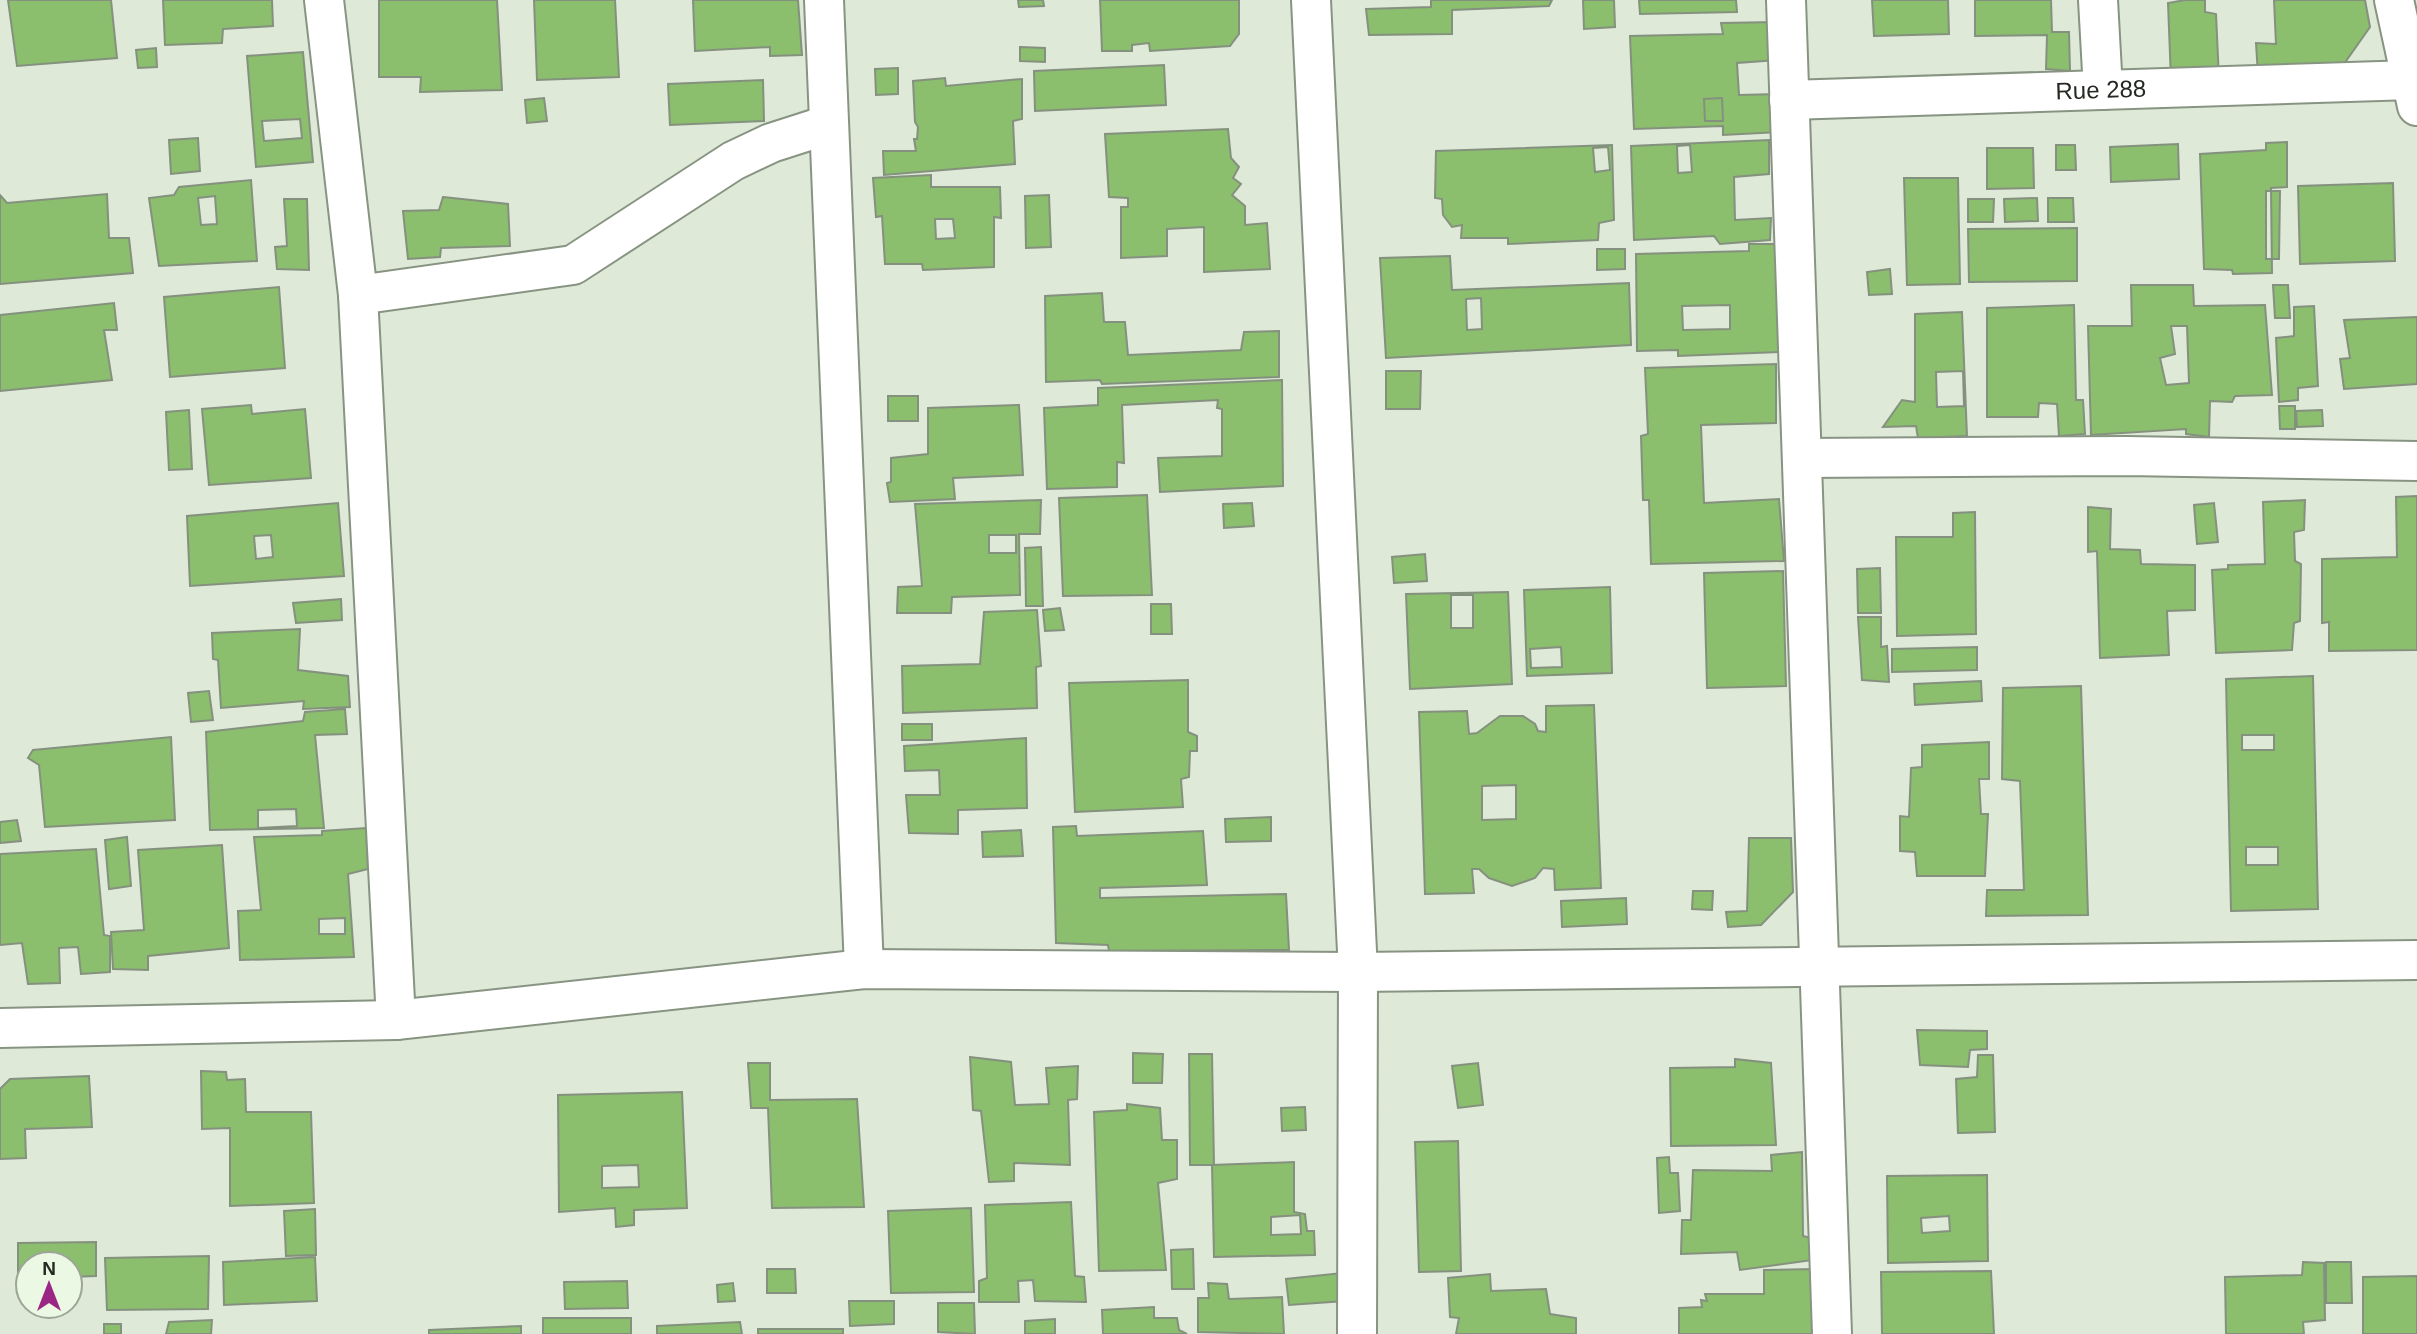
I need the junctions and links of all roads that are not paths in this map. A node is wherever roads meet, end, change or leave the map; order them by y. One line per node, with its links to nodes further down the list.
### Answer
1 (324, 0): 11 (street)
2 (824, 0): 10 (street)
3 (1311, 0): 17 (street)
4 (1786, 0): 9 (street)
5 (2098, 0): 7 (street)
6 (2394, 0): 8 (street)
7 (2104, 90): 8 (street, Rue 288); 9 (street, Rue 288)
8 (2414, 93)
9 (1789, 100): 12 (street)
10 (827, 125): 11 (street); 16 (street)
11 (358, 295): 18 (street)
12 (1802, 458): 13 (street); 15 (street)
13 (2417, 461)
14 (2417, 960): 15 (street)
15 (1820, 968): 17 (street); 21 (street)
16 (864, 969): 17 (street); 18 (street)
17 (1357, 972): 20 (street)
18 (396, 1020): 19 (street)
19 (0, 1028)
20 (1357, 1334)
21 (1832, 1334)

